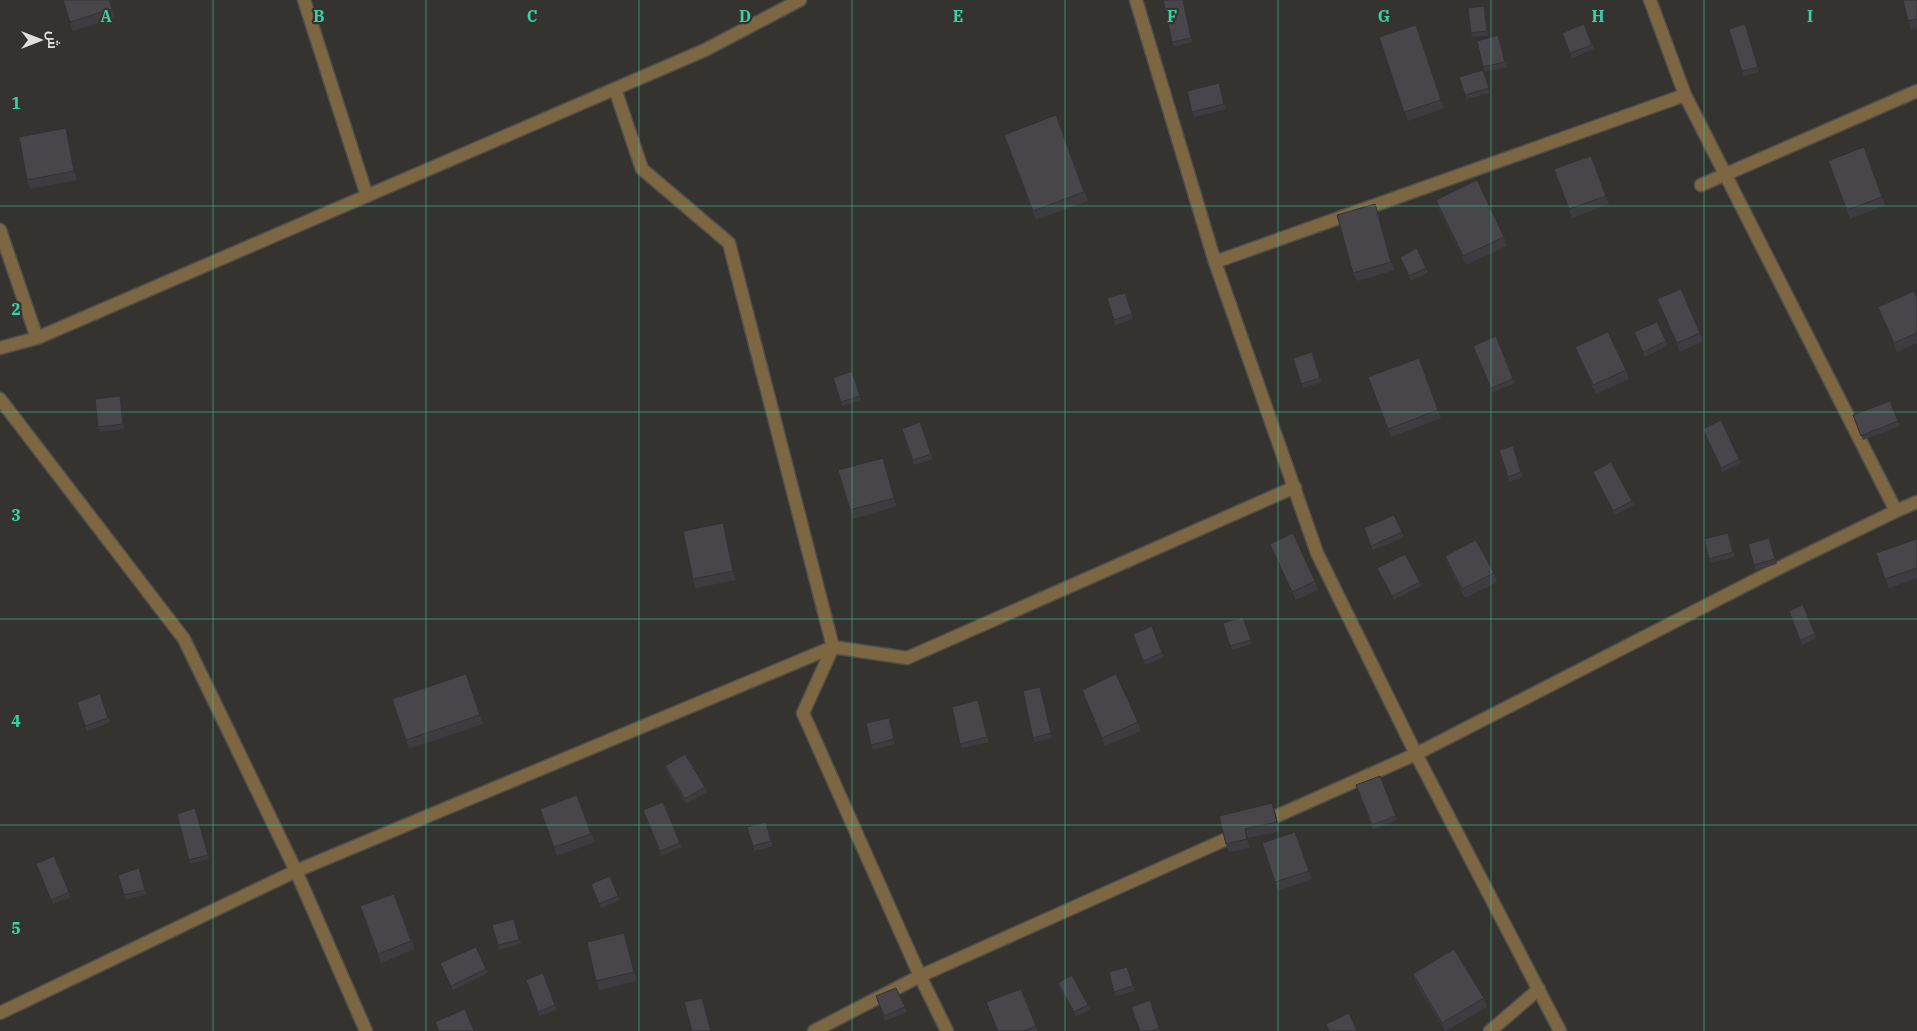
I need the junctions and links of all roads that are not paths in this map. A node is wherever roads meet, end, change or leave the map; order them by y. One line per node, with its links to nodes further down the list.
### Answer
1 (304, 0): 10 (street)
2 (800, 0): 5 (street)
3 (1136, 0): 12 (street)
4 (1650, 0): 7 (street)
5 (615, 89): 10 (street); 19 (street)
6 (1917, 92): 8 (street)
7 (1685, 95): 8 (street); 12 (street)
8 (1726, 174): 9 (street); 18 (street)
9 (1701, 185)
10 (367, 196): 13 (street)
11 (0, 230): 13 (street)
12 (1215, 262): 16 (street)
13 (38, 338): 14 (street)
14 (0, 348)
15 (0, 399): 21 (street)
16 (1295, 487): 19 (street); 20 (street)
17 (1917, 502): 18 (street)
18 (1896, 511): 20 (street)
19 (833, 647): 21 (street); 22 (street)
20 (1416, 754): 22 (street); 23 (street)
21 (296, 871): 24 (street); 25 (street)
22 (920, 976): 26 (street); 27 (street)
23 (1539, 989): 28 (street); 29 (street)
24 (0, 1013)
25 (366, 1031)
26 (814, 1031)
27 (947, 1031)
28 (1490, 1031)
29 (1560, 1031)

